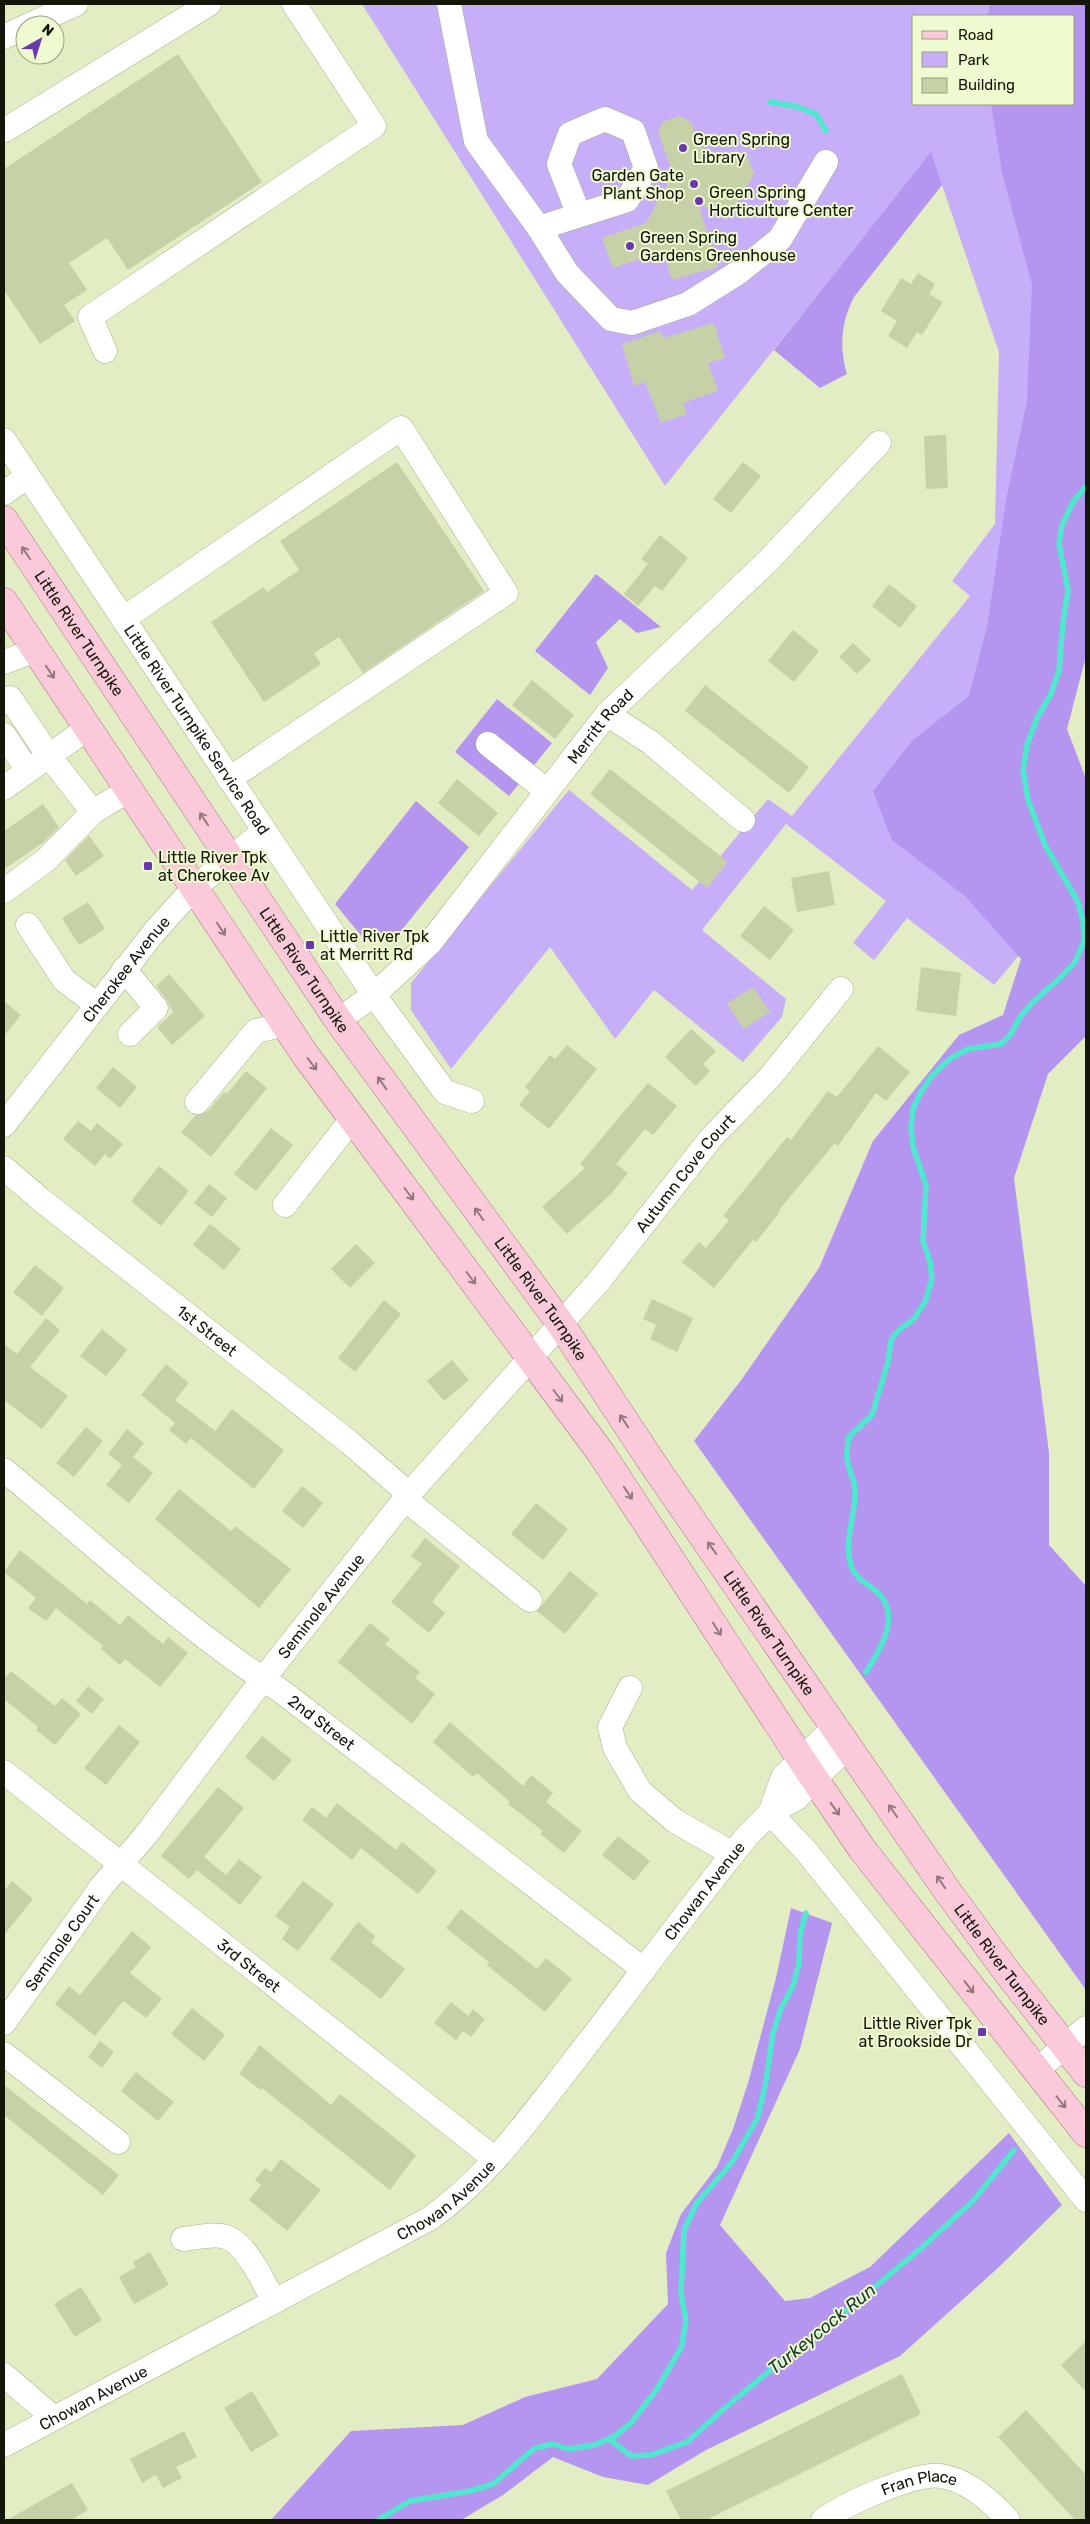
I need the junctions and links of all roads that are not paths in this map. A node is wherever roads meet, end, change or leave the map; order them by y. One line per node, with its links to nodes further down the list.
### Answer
1 (76, 4): 5 (street)
2 (209, 4): 6 (street)
3 (294, 4): 10 (street)
4 (449, 4): 9 (street)
5 (51, 15)
6 (5, 130)
7 (826, 162): 9 (street)
8 (579, 215): 9 (street)
9 (539, 228)
10 (104, 351)
11 (4, 440): 13 (street, Little River Turnpike Service Road)
12 (879, 443): 21 (street, Merritt Road)
13 (28, 476): 14 (street); 17 (street, Little River Turnpike Service Road)
14 (4, 493)
15 (4, 520): 34 (main road, Little River Turnpike, one-way to 15)
16 (4, 602): 18 (main road)
17 (123, 619): 27 (street, Little River Turnpike Service Road); 27 (street)
18 (36, 650): 19 (street); 22 (main road, one-way to 22)
19 (4, 662)
20 (4, 702): 25 (street)
21 (607, 714): 30 (street, Merritt Road); 32 (street)
22 (88, 728): 25 (street); 29 (main road)
23 (4, 735): 26 (street)
24 (488, 744): 30 (street)
25 (49, 756): 26 (street); 31 (street)
26 (28, 771): 28 (street)
27 (229, 779): 33 (street, Little River Turnpike Service Road)
28 (4, 788)
29 (128, 790): 31 (street); 35 (main road)
30 (548, 791): 40 (street, Merritt Road)
31 (93, 812): 36 (street)
32 (743, 820)
33 (264, 831): 34 (street, Cherokee Avenue); 40 (street, Little River Turnpike Service Road)
34 (231, 860): 35 (street, Cherokee Avenue); 42 (main road, Little River Turnpike)
35 (194, 888): 38 (street, Cherokee Avenue); 43 (main road, one-way to 43)
36 (4, 891)
37 (28, 925): 41 (street)
38 (124, 969): 41 (street, Cherokee Avenue); 44 (street)
39 (840, 989): 51 (street, Autumn Cove Court)
40 (374, 995): 42 (street, Merritt Road); 45 (street, Little River Turnpike Service Road)
41 (96, 1004): 48 (street, Cherokee Avenue)
42 (338, 1020): 51 (main road, Little River Turnpike, one-way to 42)
43 (285, 1024): 46 (street); 47 (main road, one-way to 47)
44 (130, 1034)
45 (472, 1101)
46 (197, 1102)
47 (352, 1118): 50 (street); 52 (main road, one-way to 52)
48 (4, 1125)
49 (4, 1168): 54 (street, 1st Street)
50 (285, 1205)
51 (560, 1324): 52 (street, Autumn Cove Court); 58 (main road, Little River Turnpike, one-way to 51)
52 (529, 1357): 54 (street, Seminole Avenue); 59 (main road, one-way to 59)
53 (4, 1470): 56 (street, 2nd Street)
54 (407, 1497): 55 (street, 1st Street); 56 (street, Seminole Avenue)
55 (530, 1600)
56 (263, 1679): 63 (street, Seminole Avenue); 64 (street, 2nd Street)
57 (630, 1688): 62 (street)
58 (842, 1736): 59 (street, Chowan Avenue); 67 (main road, Little River Turnpike, one-way to 58)
59 (807, 1769): 61 (street, Chowan Avenue); 69 (main road, one-way to 69)
60 (4, 1772): 63 (street, 3rd Street)
61 (770, 1813): 62 (street, Chowan Avenue); 74 (street)
62 (733, 1854): 64 (street, Chowan Avenue)
63 (121, 1864): 65 (street, Seminole Court); 73 (street, 3rd Street)
64 (644, 1970): 73 (street, Chowan Avenue)
65 (4, 2022)
66 (1086, 2028): 67 (street)
67 (1065, 2047): 69 (street); 70 (main road, Little River Turnpike)
68 (4, 2054): 72 (street)
69 (1036, 2071): 71 (main road, one-way to 71)
70 (1086, 2073)
71 (1086, 2133)
72 (118, 2142)
73 (495, 2159): 76 (street, Chowan Avenue)
74 (1086, 2200)
75 (183, 2239): 76 (street)
76 (274, 2302): 78 (street, Chowan Avenue)
77 (4, 2375): 78 (street)
78 (54, 2418): 79 (street, Chowan Avenue)
79 (4, 2445)
80 (823, 2520): 81 (street, Fran Place)
81 (1008, 2520)

